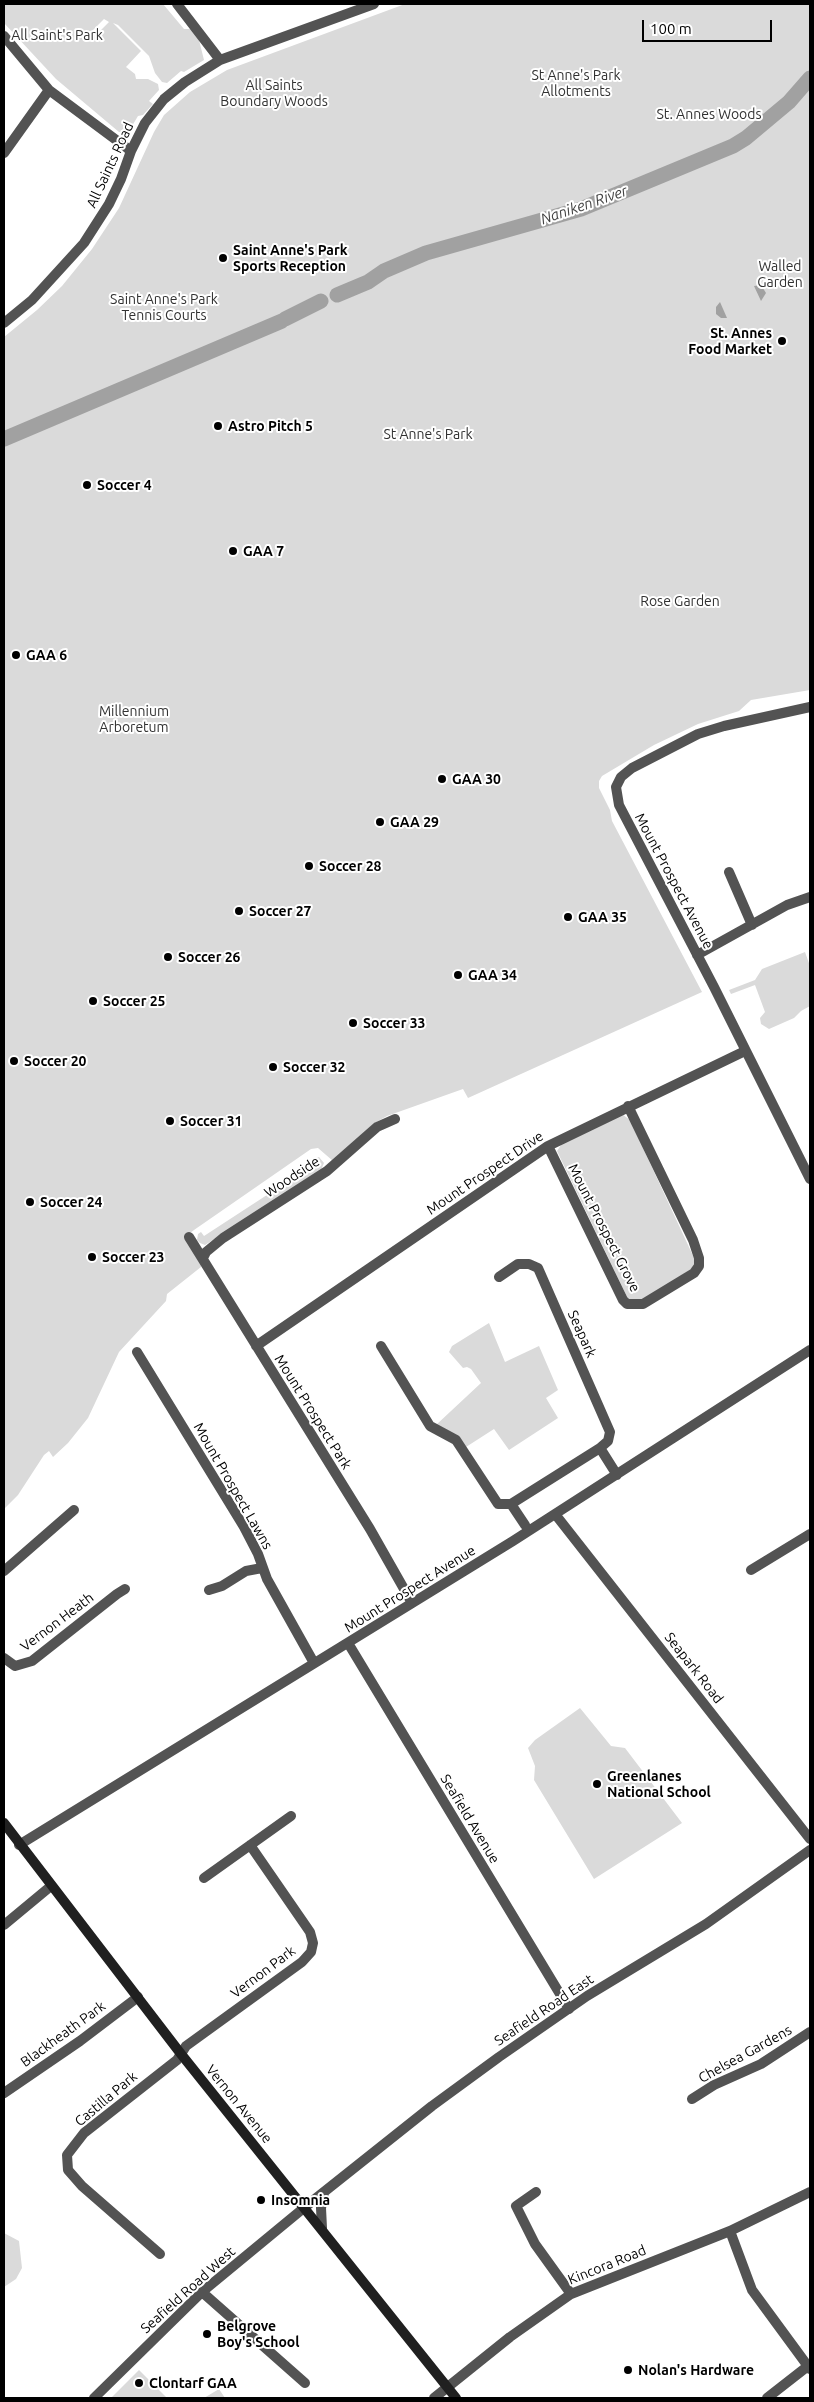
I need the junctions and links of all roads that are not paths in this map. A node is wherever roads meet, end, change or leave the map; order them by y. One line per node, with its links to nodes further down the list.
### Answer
1 (177, 4): 4 (street)
2 (374, 4): 4 (street, All Saints Road)
3 (4, 36): 5 (street)
4 (220, 60): 6 (street, All Saints Road)
5 (49, 90): 6 (street); 7 (street)
6 (131, 151): 8 (street, All Saints Road)
7 (4, 153)
8 (4, 323)
9 (810, 707): 13 (street, Mount Prospect Avenue)
10 (729, 872): 12 (street)
11 (810, 897): 12 (street)
12 (752, 925): 13 (street)
13 (697, 955): 14 (street, Mount Prospect Avenue)
14 (745, 1051): 15 (street, Mount Prospect Drive); 18 (street, Mount Prospect Avenue)
15 (628, 1106): 17 (street, Mount Prospect Drive); 17 (street, Mount Prospect Grove)
16 (395, 1119): 20 (street, Woodside)
17 (548, 1146): 22 (street, Mount Prospect Drive)
18 (810, 1179)
19 (189, 1237): 20 (street, Mount Prospect Park)
20 (203, 1258): 22 (street, Mount Prospect Park)
21 (499, 1277): 26 (street, Seapark)
22 (256, 1346): 38 (street, Mount Prospect Park)
23 (381, 1346): 28 (street)
24 (810, 1350): 27 (street, Mount Prospect Avenue)
25 (137, 1352): 33 (street, Mount Prospect Lawns)
26 (600, 1448): 27 (street); 28 (street)
27 (617, 1475): 30 (street, Mount Prospect Avenue)
28 (511, 1504): 31 (street)
29 (74, 1510): 35 (street)
30 (556, 1514): 38 (street, Mount Prospect Avenue); 44 (street, Seapark Road)
31 (525, 1524)
32 (810, 1534): 34 (street)
33 (262, 1568): 37 (street); 41 (street, Mount Prospect Lawns)
34 (751, 1570)
35 (4, 1571)
36 (126, 1589): 40 (street, Vernon Heath)
37 (209, 1590)
38 (412, 1603): 39 (street, Mount Prospect Avenue)
39 (348, 1643): 41 (street, Mount Prospect Avenue); 52 (street, Seafield Avenue)
40 (4, 1658)
41 (314, 1663): 45 (street, Mount Prospect Avenue)
42 (292, 1816): 46 (street)
43 (4, 1823): 45 (main road, Vernon Avenue)
44 (810, 1839)
45 (19, 1845): 49 (main road, Vernon Avenue)
46 (250, 1845): 48 (street); 54 (street, Vernon Park)
47 (809, 1854): 52 (street, Seafield Road East)
48 (204, 1878)
49 (51, 1886): 50 (street); 51 (main road, Vernon Avenue)
50 (4, 1925)
51 (138, 1997): 54 (main road, Vernon Avenue); 55 (street, Blackheath Park)
52 (569, 2009): 59 (street, Seafield Road East)
53 (810, 2032): 56 (street, Chelsea Gardens)
54 (181, 2054): 60 (main road, Vernon Avenue); 63 (street, Castilla Park)
55 (4, 2093)
56 (692, 2099)
57 (536, 2192): 65 (street)
58 (810, 2192): 62 (street, Kincora Road)
59 (324, 2193): 60 (street, Seafield Road East); 61 (street)
60 (305, 2207): 61 (main road, Vernon Avenue); 64 (street, Seafield Road West)
61 (322, 2228): 68 (main road, Vernon Avenue)
62 (730, 2231): 65 (street, Kincora Road); 66 (street)
63 (160, 2254)
64 (202, 2292): 67 (street); 69 (street, Seafield Road West)
65 (570, 2294): 68 (street, Kincora Road)
66 (809, 2367): 72 (street)
67 (305, 2383)
68 (448, 2387): 70 (street, Kincora Road); 71 (main road, Vernon Avenue)
69 (94, 2398)
70 (434, 2398)
71 (456, 2398)
72 (766, 2398)

